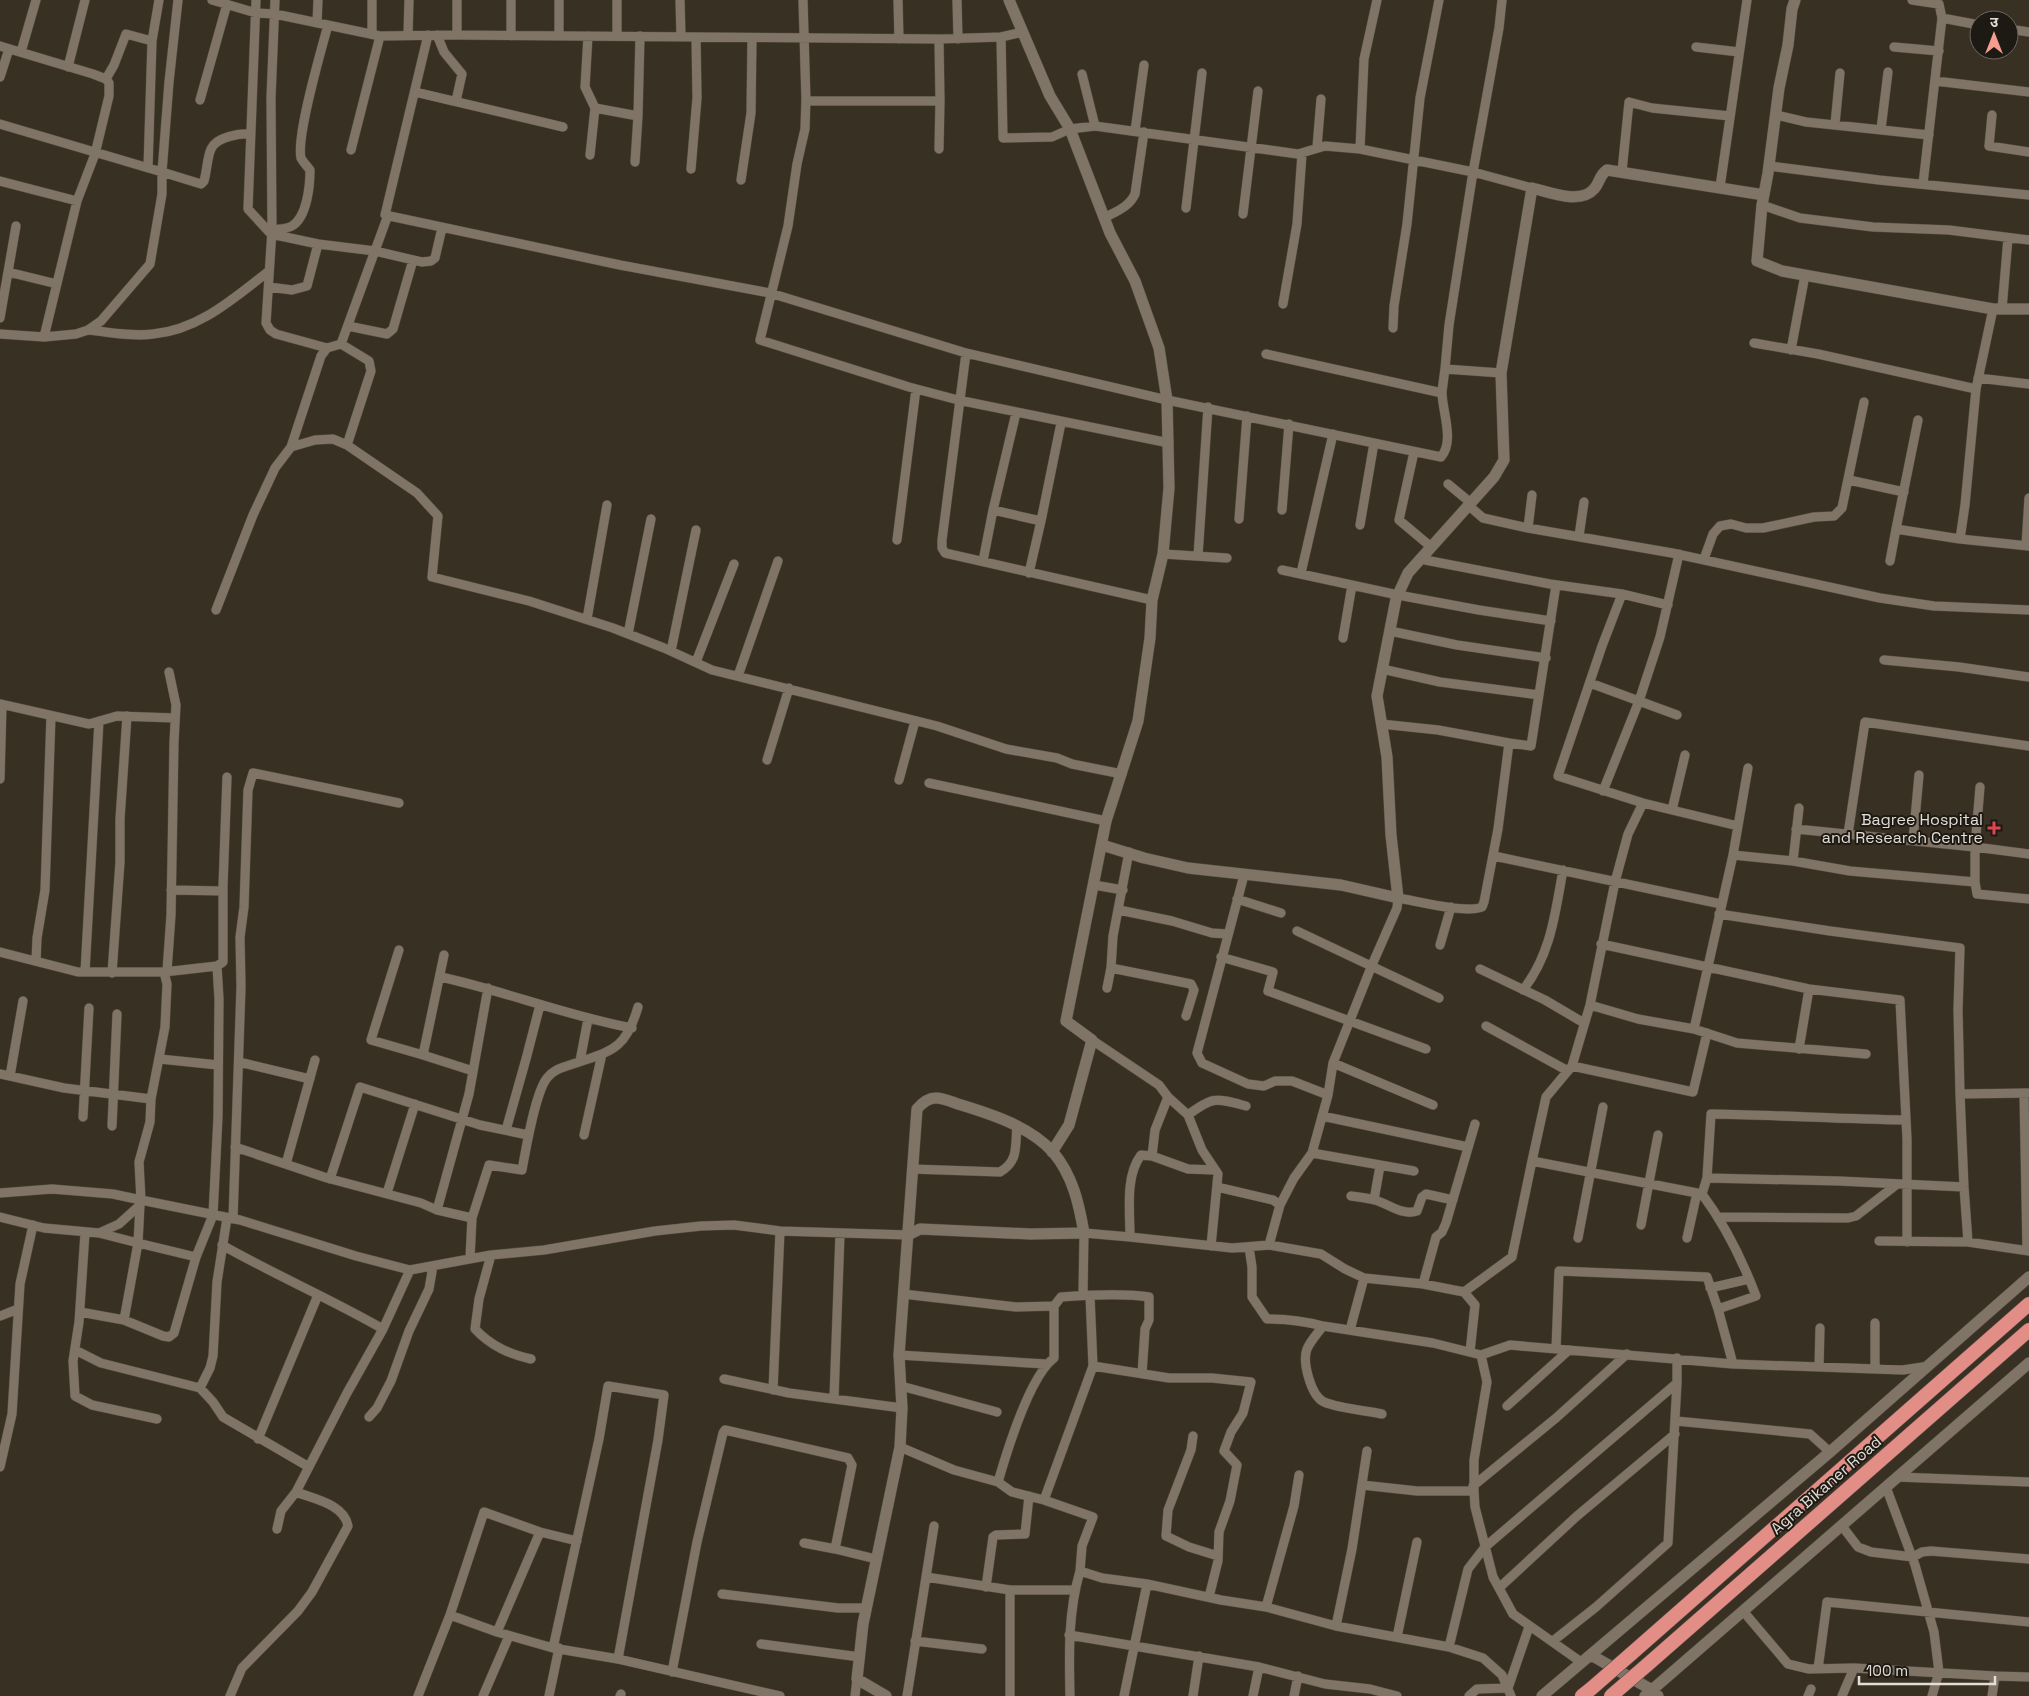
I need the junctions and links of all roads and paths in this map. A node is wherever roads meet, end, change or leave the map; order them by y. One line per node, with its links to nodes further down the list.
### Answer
1 (36, 0): 58 (street)
2 (85, 0): 61 (street)
3 (158, 0): 52 (street)
4 (178, 0): 107 (street)
5 (212, 0): 27 (street)
6 (256, 0): 28 (street)
7 (275, 0): 29 (street)
8 (318, 0): 31 (street)
9 (372, 0): 38 (street)
10 (409, 0): 35 (street)
11 (457, 0): 37 (street)
12 (511, 0): 40 (street)
13 (559, 0): 39 (street)
14 (617, 0): 42 (street)
15 (680, 0): 44 (street)
16 (803, 0): 48 (street)
17 (898, 0): 49 (street)
18 (958, 0): 51 (street)
19 (1009, 0): 34 (street)
20 (1377, 0): 95 (street)
21 (1439, 0): 101 (street)
22 (1502, 0): 108 (street)
23 (1747, 0): 59 (street)
24 (1795, 0): 78 (street)
25 (1912, 0): 26 (street)
26 (1939, 2): 30 (street)
27 (226, 4): 28 (street); 74 (street)
28 (256, 13): 29 (street); 89 (street)
29 (275, 14): 31 (street); 123 (street)
30 (1942, 18): 32 (street); 57 (street)
31 (317, 23): 33 (street)
32 (1969, 23)
33 (328, 25): 38 (street); 123 (street)
34 (1023, 32): 46 (street); 86 (street)
35 (408, 34): 36 (street); 38 (street)
36 (433, 34): 37 (street); 70 (street); 75 (street)
37 (457, 34): 40 (street)
38 (376, 35): 96 (street)
39 (559, 35): 40 (street); 41 (street)
40 (511, 36)
41 (588, 36): 42 (street); 77 (street)
42 (617, 36): 43 (street)
43 (640, 36): 44 (street); 79 (street)
44 (681, 37): 45 (street)
45 (696, 37): 47 (street); 105 (street)
46 (1001, 37): 51 (street); 86 (street)
47 (752, 38): 48 (street); 109 (street)
48 (804, 39): 49 (street); 72 (street)
49 (899, 39): 50 (street)
50 (939, 39): 51 (street); 76 (street)
51 (958, 39)
52 (152, 41): 67 (street); 104 (street)
53 (0, 46): 56 (street)
54 (1696, 47): 59 (street)
55 (1894, 47): 57 (street)
56 (9, 49): 58 (street); 66 (street)
57 (1939, 51): 68 (street)
58 (21, 52): 61 (street)
59 (1739, 52): 80 (street)
60 (1144, 65): 88 (street)
61 (68, 67): 67 (street)
62 (1888, 72): 87 (street)
63 (1840, 73): 83 (street)
64 (1082, 74): 84 (street)
65 (1202, 74): 91 (street)
66 (0, 77)
67 (106, 79): 98 (street)
68 (1935, 81): 71 (street); 90 (street)
69 (1258, 91): 92 (street)
70 (415, 92): 75 (street); 119 (street)
71 (2029, 92)
72 (806, 97): 76 (street); 134 (street)
73 (1320, 99): 93 (street)
74 (200, 100)
75 (456, 101): 85 (street)
76 (940, 101): 94 (street)
77 (595, 108): 79 (street); 100 (street)
78 (1776, 115): 83 (street); 103 (street)
79 (638, 116): 102 (street)
80 (1730, 116): 106 (street); 112 (street)
81 (1992, 116): 97 (street)
82 (0, 124): 98 (street)
83 (1835, 124): 87 (street)
84 (1095, 126): 86 (street); 88 (street)
85 (562, 127)
86 (1070, 129): 120 (street)
87 (1881, 129): 90 (street)
88 (1140, 132): 91 (street); 120 (street)
89 (251, 134): 107 (street); 123 (street)
90 (1930, 135): 111 (street)
91 (1194, 139): 92 (street); 117 (street)
92 (1251, 147): 99 (street); 118 (street)
93 (1317, 147): 95 (street); 99 (street)
94 (939, 149)
95 (1360, 149): 101 (street)
96 (351, 150)
97 (2029, 152)
98 (95, 154): 104 (street); 116 (street)
99 (1302, 154): 135 (street)
100 (590, 155)
101 (1414, 159): 108 (street); 140 (street)
102 (635, 162)
103 (1769, 166): 111 (street); 115 (street)
104 (148, 168): 107 (street)
105 (691, 169)
106 (1622, 171): 112 (street); 113 (street)
107 (162, 172): 141 (street)
108 (1473, 172): 113 (street); 150 (street)
109 (741, 180)
110 (0, 181): 116 (street)
111 (1923, 184): 114 (street)
112 (1720, 187): 115 (street)
113 (1532, 188): 151 (street)
114 (2029, 195)
115 (1763, 200): 124 (street); 131 (street)
116 (77, 201): 132 (street)
117 (1186, 208)
118 (1242, 214)
119 (388, 215): 122 (street); 127 (street)
120 (1104, 218): 158 (street)
121 (16, 226): 130 (street)
122 (442, 228): 128 (street); 134 (street)
123 (272, 232): 126 (street); 129 (street)
124 (2008, 238): 125 (street); 136 (street)
125 (2029, 240)
126 (318, 244): 127 (street); 133 (street)
127 (375, 251): 128 (street); 139 (street)
128 (413, 260): 139 (street)
129 (270, 271): 133 (street); 141 (street)
130 (8, 272): 132 (street); 138 (street)
131 (1806, 275): 136 (street); 147 (street)
132 (57, 284): 143 (street)
133 (269, 286): 146 (street)
134 (770, 294): 148 (street); 154 (street)
135 (1284, 304)
136 (1997, 309): 137 (street); 152 (street)
137 (2029, 309)
138 (0, 318)
139 (348, 326): 145 (street)
140 (1393, 328)
141 (88, 330): 143 (street)
142 (0, 334): 143 (street)
143 (44, 337)
144 (1754, 343): 147 (street)
145 (341, 344): 146 (street); 167 (street)
146 (327, 348): 170 (street)
147 (1792, 350): 155 (street)
148 (966, 353): 157 (street); 158 (street)
149 (1266, 354): 156 (street)
150 (1445, 369): 151 (street); 156 (street)
151 (1501, 373): 178 (street)
152 (1978, 378): 153 (street); 155 (street)
153 (2029, 384)
154 (916, 389): 157 (street); 191 (street)
155 (1976, 389): 190 (street)
156 (1442, 393): 171 (street)
157 (958, 400): 161 (street); 201 (street)
158 (1167, 400): 160 (street); 168 (street)
159 (1864, 402): 172 (street)
160 (1208, 407): 162 (street); 196 (street)
161 (1016, 413): 164 (street); 180 (street)
162 (1247, 416): 165 (street); 182 (street)
163 (1918, 420): 174 (street)
164 (1061, 422): 168 (street); 184 (street)
165 (1289, 424): 166 (street); 181 (street)
166 (1333, 434): 169 (street); 206 (street)
167 (348, 444): 170 (street); 215 (street)
168 (1169, 444): 194 (street)
169 (1374, 444): 171 (street); 185 (street)
170 (291, 447): 213 (street)
171 (1414, 452): 192 (street)
172 (1849, 480): 174 (street); 199 (street)
173 (1448, 484): 178 (street)
174 (1904, 492): 187 (street)
175 (1532, 495): 186 (street)
176 (2029, 498): 193 (street)
177 (1584, 502): 189 (street)
178 (1470, 504): 186 (street); 192 (street)
179 (607, 505): 215 (street)
180 (993, 510): 184 (street); 201 (street)
181 (1282, 510)
182 (1239, 518)
183 (651, 519): 218 (street)
184 (1041, 521): 205 (street)
185 (1360, 525)
186 (1528, 528): 189 (street)
187 (1896, 529): 190 (street); 202 (street)
188 (696, 530): 220 (street)
189 (1579, 536): 195 (street)
190 (1960, 538): 193 (street)
191 (897, 540)
192 (1430, 546): 198 (street)
193 (2028, 546)
194 (1162, 554): 196 (street); 211 (street)
195 (1680, 554): 199 (street); 212 (street)
196 (1198, 556): 197 (street)
197 (1226, 558)
198 (1420, 559): 208 (street); 210 (street)
199 (1704, 560): 214 (street)
200 (778, 561): 226 (street)
201 (983, 561): 205 (street)
202 (1890, 561)
203 (734, 564): 223 (street)
204 (1282, 570): 206 (street)
205 (1029, 573): 211 (street)
206 (1301, 573): 207 (street)
207 (1352, 585): 210 (street); 219 (street)
208 (1556, 585): 209 (street); 216 (street)
209 (1622, 594): 212 (street); 228 (street)
210 (1398, 595): 216 (street); 217 (street)
211 (1152, 600): 246 (street)
212 (1668, 605): 231 (street)
213 (216, 610)
214 (2029, 610)
215 (587, 619): 218 (street)
216 (1551, 621): 221 (street)
217 (1390, 631): 221 (street); 224 (street)
218 (628, 634): 220 (street)
219 (1343, 638)
220 (671, 651): 223 (street)
221 (1546, 658): 230 (street)
222 (1884, 660): 227 (street)
223 (696, 662): 226 (street)
224 (1382, 669): 230 (street); 239 (street)
225 (169, 672): 236 (street)
226 (738, 676): 229 (street)
227 (2029, 677)
228 (1590, 683): 231 (street); 253 (street)
229 (789, 688): 238 (street); 244 (street)
230 (1539, 695): 241 (street)
231 (1639, 701): 235 (street); 253 (street)
232 (1, 705): 233 (street); 240 (street)
233 (51, 716): 237 (street); 294 (street)
234 (127, 716): 236 (street); 237 (street); 302 (street)
235 (1677, 716)
236 (175, 718): 275 (street)
237 (99, 721): 300 (street)
238 (915, 721): 246 (street); 250 (street)
239 (1381, 724): 241 (street); 278 (street)
240 (1, 734): 249 (street)
241 (1509, 743): 268 (street)
242 (2029, 746): 261 (street)
243 (1685, 755): 257 (street)
244 (767, 760)
245 (1748, 768): 259 (street)
246 (1122, 774): 258 (street)
247 (1919, 775): 262 (street)
248 (227, 777): 277 (street)
249 (0, 779)
250 (899, 780)
251 (929, 783): 258 (street)
252 (1980, 787): 264 (street)
253 (1603, 791): 255 (street)
254 (398, 803): 332 (street)
255 (1643, 803): 257 (street); 272 (street)
256 (1799, 808): 260 (street)
257 (1672, 810): 259 (street)
258 (1106, 822): 263 (street)
259 (1738, 826): 267 (street)
260 (1796, 829): 261 (street); 269 (street)
261 (1848, 834): 262 (street)
262 (1913, 840): 264 (street)
263 (1102, 845): 265 (street); 274 (street)
264 (1975, 847): 266 (street); 273 (street)
265 (1129, 852): 271 (street); 276 (street)
266 (2029, 854)
267 (1733, 855): 269 (street); 281 (street)
268 (1494, 856): 270 (street); 282 (street)
269 (1793, 861): 273 (street)
270 (1563, 870): 272 (street); 307 (street)
271 (1244, 875): 278 (street); 279 (street)
272 (1615, 882): 281 (street); 288 (street)
273 (1975, 882): 280 (street)
274 (1094, 885): 276 (street); 323 (street)
275 (170, 890): 277 (street); 301 (street)
276 (1123, 890): 283 (street)
277 (223, 891): 296 (street)
278 (1398, 898): 282 (street); 295 (street)
279 (1237, 899): 284 (street); 287 (street)
280 (2029, 899)
281 (1721, 904): 285 (street)
282 (1451, 907): 289 (street)
283 (1119, 910): 287 (street); 297 (street)
284 (1281, 913)
285 (1719, 914): 298 (street); 342 (street)
286 (1297, 931): 295 (street)
287 (1227, 934): 293 (street)
288 (1601, 944): 298 (street); 311 (street)
289 (1440, 945)
290 (399, 950): 328 (street)
291 (0, 952): 294 (street)
292 (444, 955): 303 (street)
293 (1221, 957): 317 (street); 343 (street)
294 (36, 961): 300 (street)
295 (1372, 965): 308 (street); 317 (street)
296 (217, 966): 301 (street); 334 (street)
297 (1111, 968): 305 (street); 315 (street)
298 (1708, 968): 306 (street); 321 (street)
299 (1480, 969): 307 (street)
300 (85, 972): 302 (street)
301 (165, 972): 302 (street); 329 (street)
302 (112, 973)
303 (440, 977): 304 (street); 328 (street)
304 (488, 988): 310 (street); 336 (street)
305 (1107, 988)
306 (1809, 989): 325 (street); 354 (street)
307 (1523, 990): 318 (street)
308 (1439, 998)
309 (23, 1002): 337 (street)
310 (540, 1005): 316 (street); 358 (street)
311 (1590, 1005): 318 (street); 321 (street)
312 (638, 1007): 320 (street)
313 (89, 1008): 339 (street)
314 (117, 1014): 341 (street)
315 (1186, 1016)
316 (588, 1019): 320 (street); 331 (street)
317 (1350, 1021): 324 (street); 333 (street)
318 (1584, 1023): 335 (street)
319 (1486, 1026): 335 (street)
320 (632, 1028): 326 (street)
321 (1694, 1029): 322 (street)
322 (1707, 1033): 325 (street); 335 (street)
323 (1092, 1040): 344 (street); 364 (street)
324 (1426, 1049)
325 (1799, 1049): 327 (street)
326 (602, 1054): 331 (street); 360 (street)
327 (1866, 1054)
328 (423, 1055): 336 (street)
329 (160, 1059): 334 (street); 345 (street)
330 (315, 1060): 338 (street)
331 (580, 1061): 359 (street)
332 (239, 1062): 338 (street); 362 (street)
333 (1333, 1063): 343 (street); 347 (street)
334 (218, 1065): 390 (street)
335 (1570, 1069): 367 (street)
336 (473, 1071): 353 (street)
337 (5, 1075): 339 (street)
338 (310, 1079): 368 (street)
339 (84, 1091): 341 (street); 352 (street)
340 (2027, 1093): 342 (street); 414 (street)
341 (113, 1094): 345 (street); 357 (street)
342 (1960, 1094): 380 (street)
343 (1328, 1095): 351 (street)
344 (1168, 1097): 350 (street); 366 (street)
345 (151, 1099): 387 (street)
346 (415, 1104): 353 (street); 375 (street); 381 (street)
347 (1433, 1105)
348 (1246, 1106): 350 (street)
349 (1603, 1107): 373 (street)
350 (1188, 1115): 371 (street)
351 (1322, 1116): 363 (street); 365 (street)
352 (83, 1117)
353 (463, 1118): 358 (street); 389 (street)
354 (1906, 1120): 374 (street); 378 (street)
355 (1475, 1124): 363 (street)
356 (1017, 1125): 364 (street); 370 (street); 370 (street)
357 (112, 1126)
358 (506, 1130): 359 (street)
359 (528, 1135): 394 (street)
360 (584, 1135)
361 (1658, 1135): 376 (street)
362 (235, 1147): 368 (street); 393 (street)
363 (1468, 1147): 386 (street)
364 (1052, 1152): 400 (street)
365 (1312, 1152): 369 (street); 388 (street)
366 (1152, 1156): 371 (street); 403 (street)
367 (1532, 1162): 373 (street); 425 (street)
368 (286, 1164): 375 (street)
369 (1380, 1166): 372 (street); 385 (street)
370 (912, 1169): 402 (street)
371 (1214, 1170): 379 (street)
372 (1414, 1171)
373 (1590, 1173): 376 (street); 404 (street)
374 (1707, 1178): 377 (street); 382 (street)
375 (330, 1179): 381 (street)
376 (1648, 1184): 382 (street); 396 (street)
377 (1896, 1185): 378 (street); 392 (street)
378 (1907, 1185): 380 (street); 407 (street)
379 (1217, 1187): 388 (street); 412 (street)
380 (1964, 1187): 408 (street)
381 (387, 1193): 389 (street)
382 (1699, 1193): 392 (street); 405 (street)
383 (0, 1194): 387 (street)
384 (1351, 1196): 385 (street)
385 (1374, 1200): 386 (street)
386 (1453, 1200): 423 (street)
387 (141, 1203): 390 (street); 399 (street); 409 (street)
388 (1280, 1205): 411 (street)
389 (437, 1210): 394 (street)
390 (214, 1215): 393 (street); 416 (street)
391 (0, 1217): 395 (street)
392 (1719, 1217): 422 (street)
393 (230, 1218): 410 (street); 419 (street)
394 (472, 1218): 417 (street)
395 (33, 1225): 398 (street); 431 (street)
396 (1642, 1225)
397 (780, 1231): 401 (street); 415 (street); 463 (street)
398 (85, 1233): 399 (street); 433 (street)
399 (99, 1233): 409 (street)
400 (1084, 1233): 402 (street); 403 (street); 428 (street)
401 (840, 1234): 402 (street); 464 (street)
402 (908, 1235): 426 (street)
403 (1130, 1236): 412 (street)
404 (1578, 1238)
405 (1687, 1238)
406 (1879, 1241): 407 (street)
407 (1908, 1242): 408 (street)
408 (1968, 1242): 414 (street)
409 (138, 1243): 416 (street); 435 (street)
410 (222, 1244): 427 (street); 462 (street)
411 (1269, 1245): 413 (street); 421 (street)
412 (1211, 1246): 413 (street)
413 (1249, 1247): 437 (street)
414 (2028, 1250)
415 (490, 1254): 417 (street); 450 (street)
416 (196, 1257): 435 (street)
417 (470, 1258): 418 (street)
418 (433, 1266): 419 (street); 469 (street)
419 (410, 1270): 439 (street)
420 (2029, 1277): 455 (street)
421 (1364, 1278): 423 (street); 440 (street)
422 (1750, 1278): 424 (street); 432 (street)
423 (1423, 1284): 425 (street)
424 (1710, 1288): 432 (street); 442 (street)
425 (1464, 1292): 445 (street)
426 (903, 1294): 430 (street); 447 (street)
427 (318, 1295): 439 (street); 474 (street)
428 (1086, 1296): 430 (street); 454 (street); 458 (street)
429 (2029, 1304): 547 (highway, bridge)
430 (1054, 1306): 452 (street)
431 (18, 1309): 434 (street); 478 (street)
432 (1718, 1310): 453 (street)
433 (80, 1312): 435 (street); 443 (street)
434 (0, 1316)
435 (124, 1320)
436 (1875, 1323): 457 (street)
437 (1323, 1326): 440 (street); 468 (street)
438 (1820, 1328): 456 (street)
439 (383, 1329): 479 (street)
440 (1350, 1330): 445 (street)
441 (2029, 1330): 567 (highway, Agra Bikaner Road, bridge)
442 (1556, 1349): 444 (street); 448 (street)
443 (75, 1350): 462 (street); 470 (street)
444 (1569, 1350): 446 (street); 465 (street)
445 (1470, 1352): 448 (street)
446 (1627, 1354): 449 (street); 485 (street)
447 (899, 1355): 452 (street); 461 (street)
448 (1481, 1355): 485 (street)
449 (1677, 1358): 453 (street); 460 (street)
450 (531, 1359)
451 (2029, 1363): 481 (street)
452 (1046, 1364): 482 (street)
453 (1733, 1364): 456 (street)
454 (1093, 1366): 458 (street); 489 (street)
455 (1930, 1366): 457 (street); 477 (street)
456 (1819, 1367): 457 (street)
457 (1875, 1369)
458 (1142, 1374): 499 (street)
459 (724, 1379): 463 (street)
460 (1677, 1383): 471 (street); 497 (street)
461 (901, 1386): 466 (street); 467 (street)
462 (200, 1388): 474 (street)
463 (773, 1390): 464 (street)
464 (834, 1398): 466 (street)
465 (1507, 1406)
466 (902, 1408): 475 (street)
467 (997, 1412)
468 (1382, 1414)
469 (369, 1417)
470 (157, 1419)
471 (1676, 1421): 472 (street); 477 (street)
472 (1675, 1434): 507 (street); 525 (street)
473 (1193, 1436): 499 (street)
474 (258, 1439): 479 (street)
475 (900, 1448): 482 (street); 501 (street)
476 (1367, 1451): 484 (street)
477 (1830, 1452): 531 (street)
478 (0, 1467)
479 (309, 1468): 487 (street)
480 (1299, 1475): 512 (street)
481 (1897, 1478): 483 (street); 486 (street)
482 (998, 1482): 488 (street)
483 (2029, 1482)
484 (1362, 1485): 485 (street); 518 (street)
485 (1473, 1488): 497 (street)
486 (1886, 1488): 491 (street); 500 (street)
487 (296, 1492): 492 (street); 549 (street)
488 (1029, 1496): 489 (street); 506 (street)
489 (1044, 1500): 503 (street)
490 (934, 1526): 504 (street)
491 (1842, 1526): 500 (street); 514 (street)
492 (277, 1529)
493 (540, 1532): 494 (street); 516 (street); 520 (street)
494 (577, 1541): 529 (street); 533 (street)
495 (1417, 1542): 523 (street)
496 (804, 1543): 498 (street)
497 (1485, 1547): 507 (street); 528 (street)
498 (836, 1549): 501 (street); 539 (street)
499 (1218, 1556): 511 (street)
500 (1912, 1557): 502 (street); 515 (street)
501 (876, 1559): 513 (street)
502 (2029, 1559)
503 (1080, 1571): 505 (street); 509 (street)
504 (926, 1577): 506 (street); 524 (street)
505 (1147, 1584): 511 (street); 527 (street)
506 (986, 1587): 508 (street)
507 (1499, 1588): 519 (street)
508 (1010, 1590): 509 (street); 558 (street)
509 (1074, 1590): 521 (street)
510 (722, 1594): 513 (street)
511 (1209, 1597): 512 (street)
512 (1266, 1607): 518 (street)
513 (866, 1608): 534 (street)
514 (1743, 1611): 538 (street); 548 (street)
515 (1928, 1611): 517 (street); 538 (street); 540 (street)
516 (450, 1615): 520 (street); 550 (street)
517 (2029, 1622)
518 (1336, 1626): 523 (street)
519 (1528, 1626): 525 (street); 546 (street)
520 (497, 1632): 522 (street)
521 (1069, 1635): 527 (street); 559 (street)
522 (509, 1636): 529 (street); 551 (street)
523 (1397, 1638): 528 (street)
524 (915, 1641): 530 (street); 557 (street)
525 (1553, 1641): 535 (street)
526 (761, 1644): 534 (street)
527 (1134, 1647): 532 (street); 560 (street)
528 (1449, 1647): 546 (street)
529 (556, 1648): 533 (street); 552 (street)
530 (982, 1648)
531 (1591, 1655): 535 (street); 548 (street)
532 (1199, 1656): 536 (street); 561 (street)
533 (618, 1658): 539 (street)
534 (860, 1658): 544 (street)
535 (1581, 1662): 566 (street)
536 (1259, 1668): 541 (street); 562 (street)
537 (1854, 1668): 538 (street); 540 (street); 568 (street)
538 (1818, 1669)
539 (672, 1672): 545 (street)
540 (1939, 1672): 542 (street); 569 (street)
541 (1298, 1676): 563 (street); 564 (street)
542 (1995, 1676): 543 (street); 570 (street)
543 (2029, 1677)
544 (857, 1679): 555 (street); 556 (street)
545 (735, 1686): 553 (street); 554 (street)
546 (1510, 1692): 565 (street)
547 (1587, 1692)
548 (1651, 1694)
549 (230, 1696)
550 (418, 1696)
551 (483, 1696)
552 (549, 1696)
553 (734, 1696)
554 (780, 1696)
555 (855, 1696)
556 (886, 1696)
557 (907, 1696)
558 (1010, 1696)
559 (1070, 1696)
560 (1124, 1696)
561 (1192, 1696)
562 (1253, 1696)
563 (1294, 1696)
564 (1397, 1696)
565 (1469, 1696)
566 (1542, 1696)
567 (1611, 1696)
568 (1842, 1696)
569 (1932, 1696)
570 (1992, 1696)

